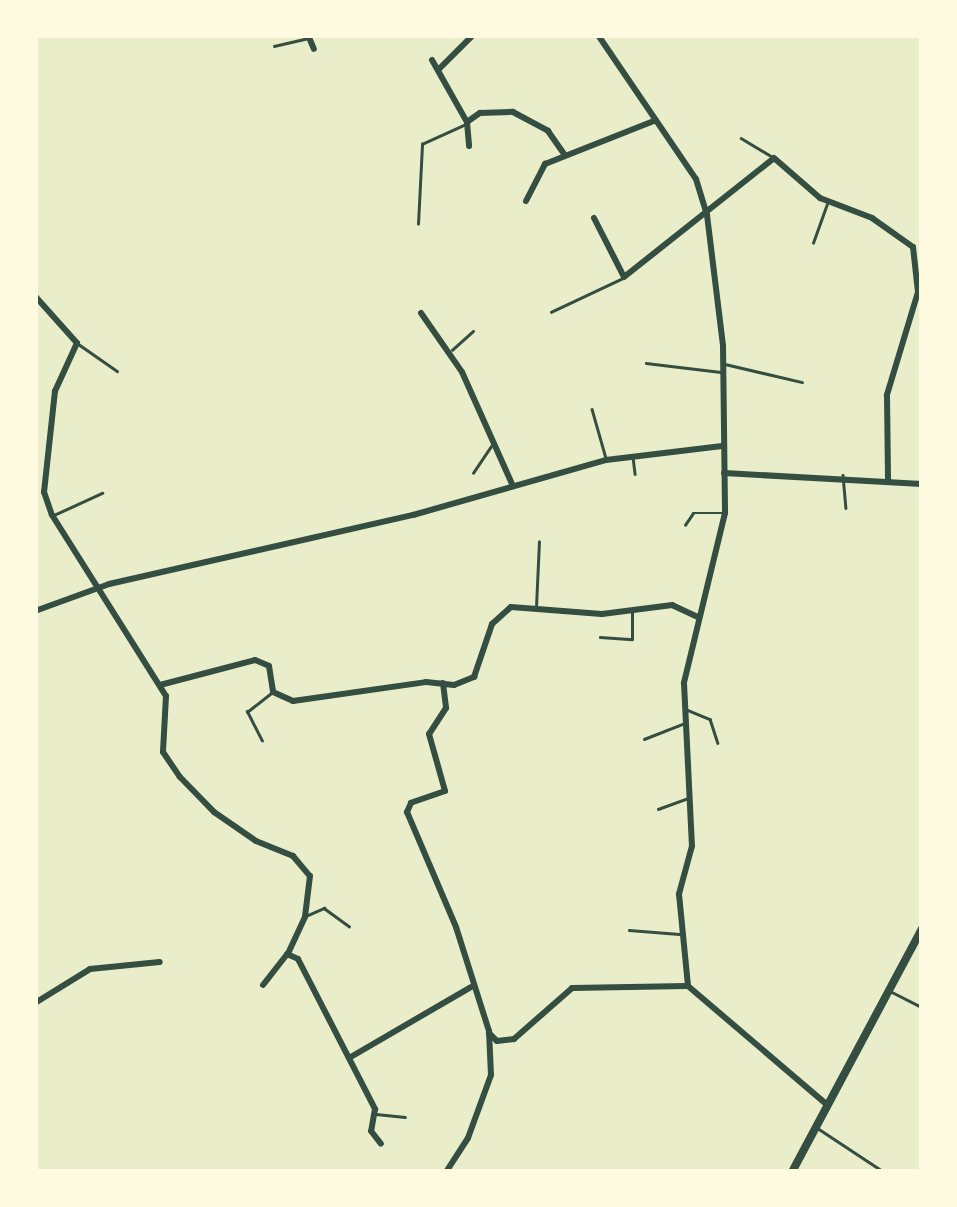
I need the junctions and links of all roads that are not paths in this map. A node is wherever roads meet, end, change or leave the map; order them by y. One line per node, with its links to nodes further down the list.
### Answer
1 (598, 35): 8 (street)
2 (309, 36): 4 (lane); 5 (street)
3 (469, 36): 7 (street)
4 (274, 46)
5 (314, 49)
6 (432, 60): 7 (street)
7 (439, 69): 9 (street)
8 (656, 120): 12 (street); 16 (street)
9 (467, 123): 11 (street); 12 (street); 18 (lane)
10 (741, 138): 13 (lane)
11 (469, 146)
12 (564, 154): 14 (street)
13 (774, 158): 15 (street); 16 (street)
14 (526, 201)
15 (828, 202): 19 (lane); 40 (street)
16 (707, 215): 20 (street); 28 (street)
17 (594, 218): 20 (street)
18 (418, 224)
19 (813, 243)
20 (624, 276): 22 (lane)
21 (35, 296): 25 (street)
22 (551, 312)
23 (420, 313): 26 (street)
24 (474, 331): 26 (lane)
25 (77, 343): 29 (lane); 46 (street)
26 (448, 356): 32 (street)
27 (646, 363): 28 (lane)
28 (724, 368): 30 (lane); 33 (street)
29 (117, 371)
30 (802, 382)
31 (592, 409): 35 (lane)
32 (494, 441): 36 (lane); 42 (street)
33 (722, 446): 34 (street); 37 (street)
34 (633, 456): 35 (street); 38 (lane)
35 (606, 460): 42 (street)
36 (473, 473)
37 (724, 473): 39 (street); 45 (street)
38 (635, 474)
39 (843, 476): 40 (street); 44 (lane)
40 (888, 480): 41 (street)
41 (922, 484)
42 (513, 486): 49 (street)
43 (102, 492): 46 (lane)
44 (846, 508)
45 (725, 513): 47 (lane); 53 (street)
46 (52, 515): 49 (street)
47 (685, 525)
48 (539, 542): 50 (lane)
49 (99, 590): 51 (street); 56 (street)
50 (536, 609): 52 (street); 55 (street)
51 (35, 611)
52 (631, 612): 53 (street); 54 (lane)
53 (698, 617): 58 (street)
54 (600, 637)
55 (443, 683): 57 (street); 74 (street)
56 (160, 685): 57 (street); 65 (street)
57 (273, 692): 61 (lane)
58 (684, 709): 59 (street); 62 (lane)
59 (684, 724): 60 (lane); 63 (street)
60 (644, 739)
61 (262, 741)
62 (718, 743)
63 (689, 798): 64 (lane); 69 (street)
64 (658, 809)
65 (305, 917): 66 (lane); 70 (street)
66 (349, 926)
67 (922, 929): 75 (street)
68 (628, 930): 69 (lane)
69 (681, 934): 73 (street)
70 (289, 952): 72 (street); 79 (street)
71 (160, 962): 76 (street)
72 (264, 985)
73 (688, 986): 78 (street); 80 (street)
74 (471, 988): 78 (street); 79 (street)
75 (888, 990): 77 (lane); 80 (street)
76 (35, 1003)
77 (922, 1007)
78 (489, 1032): 85 (street)
79 (349, 1058): 81 (street)
80 (825, 1103): 83 (street)
81 (375, 1114): 82 (lane); 84 (street)
82 (405, 1117)
83 (814, 1126): 86 (street); 87 (lane)
84 (380, 1144)
85 (446, 1172)
86 (792, 1172)
87 (884, 1172)

